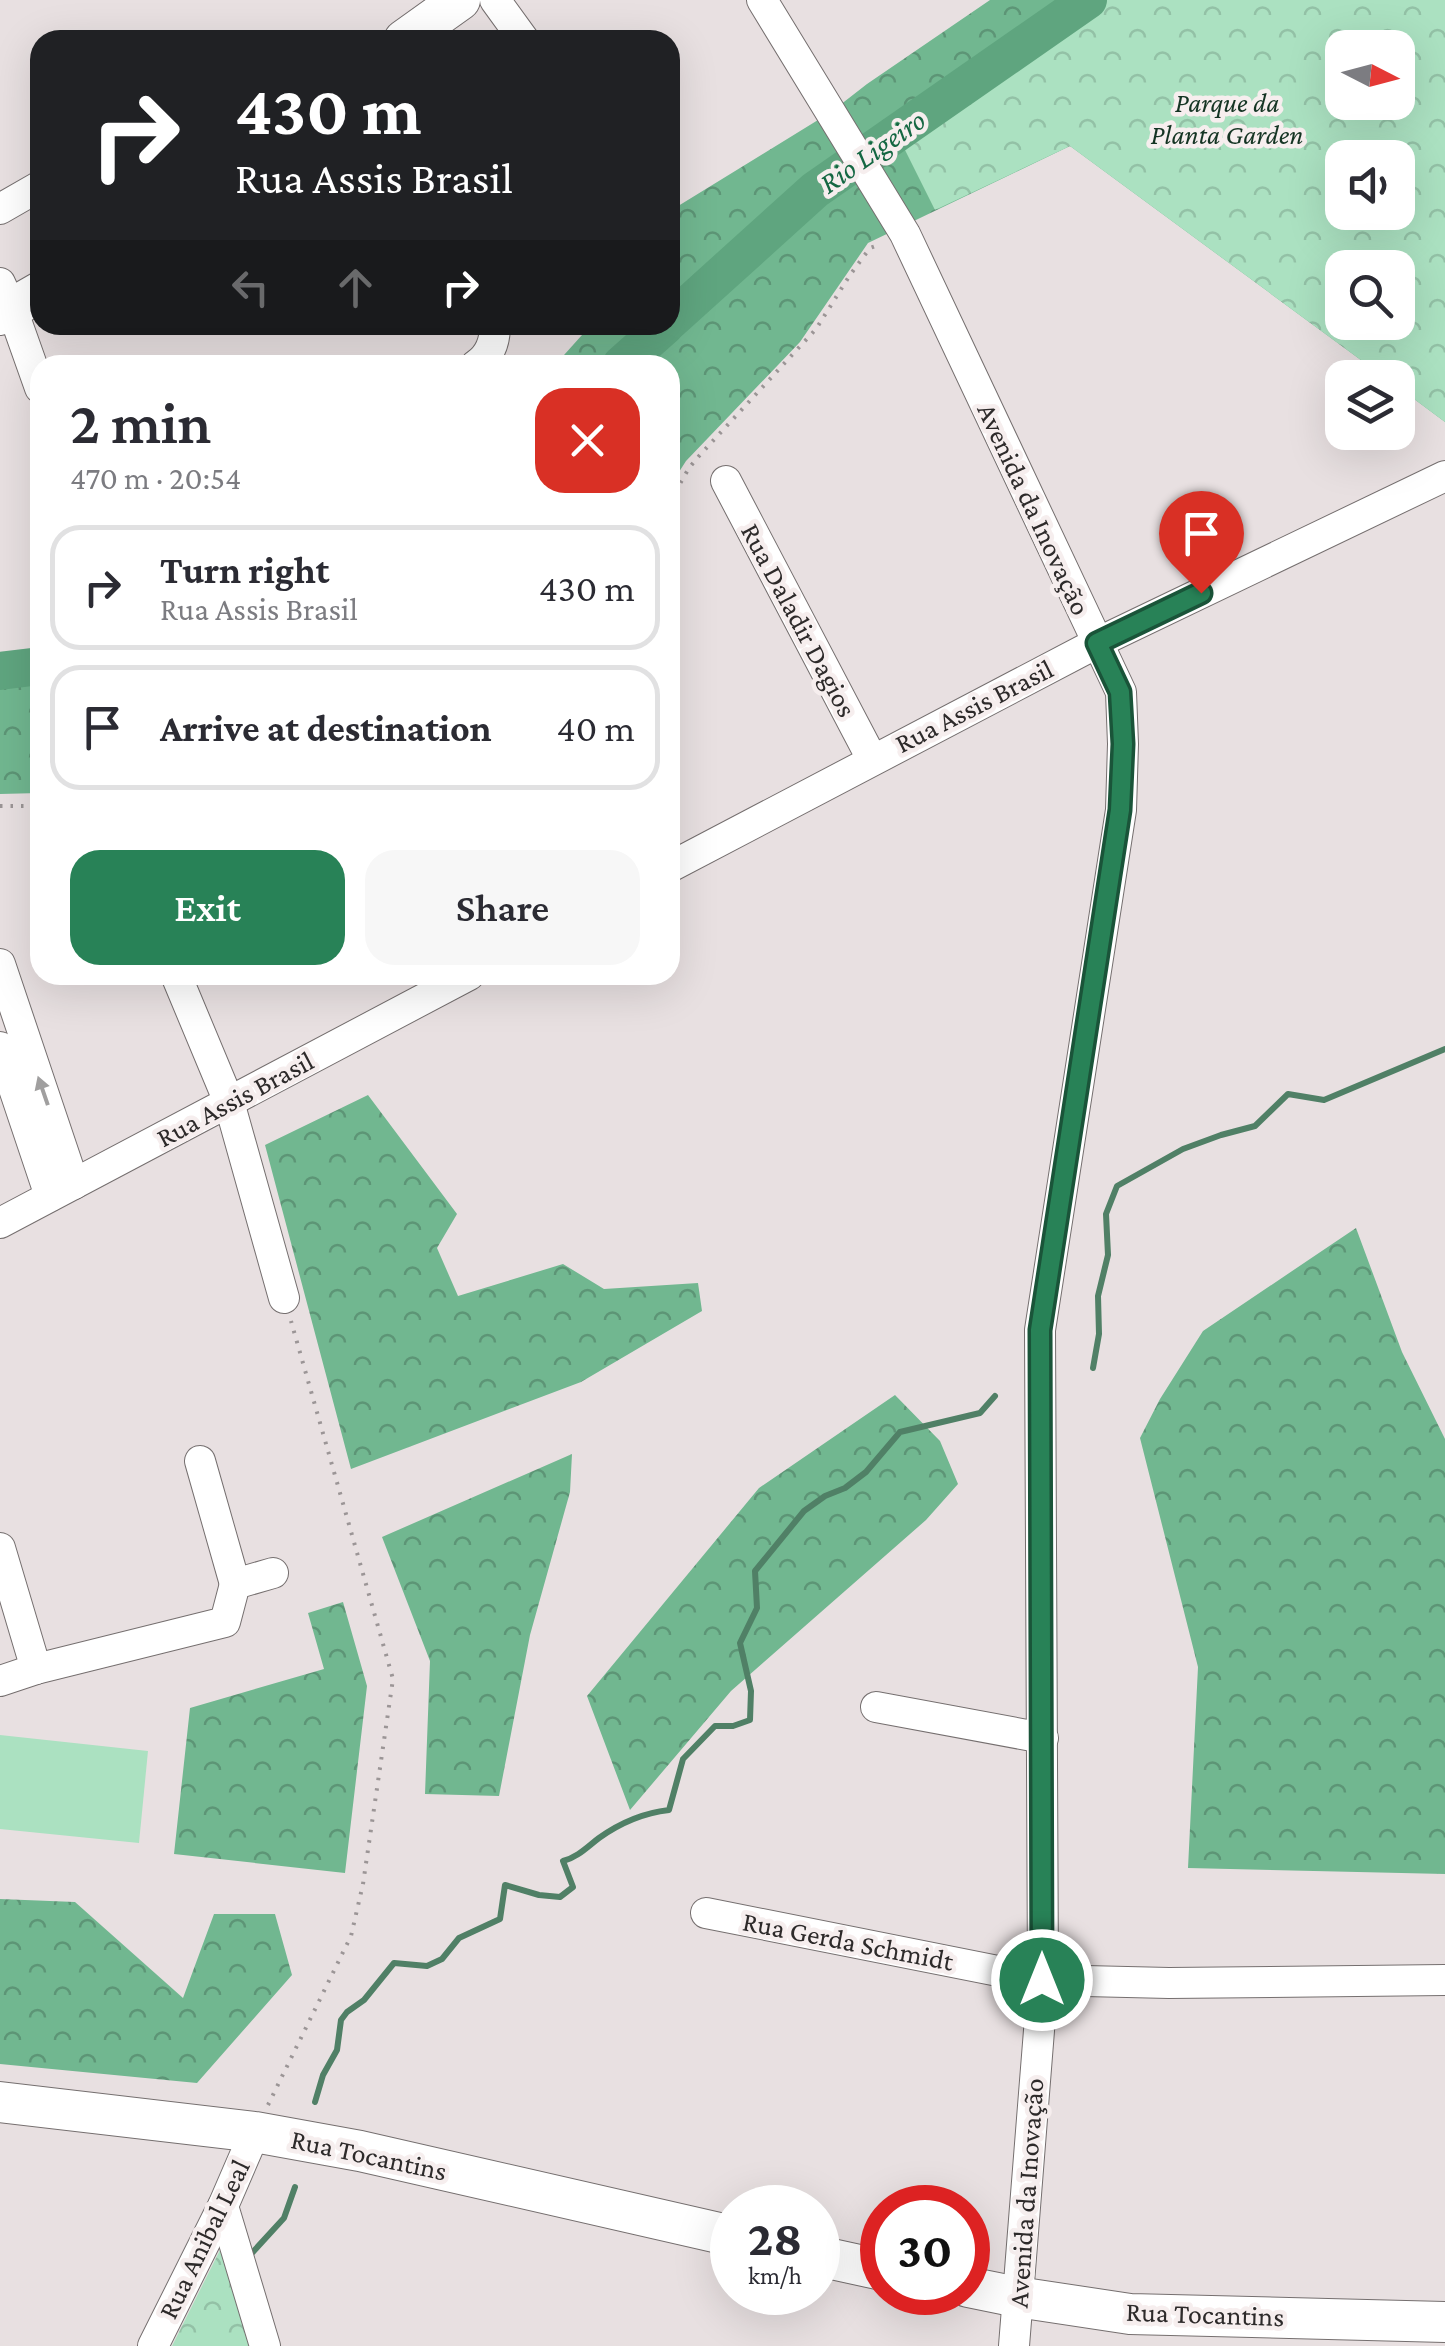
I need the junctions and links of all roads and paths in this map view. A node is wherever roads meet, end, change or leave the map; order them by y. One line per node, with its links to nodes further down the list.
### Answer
1 (460, 0): 4 (main road)
2 (495, 0): 5 (street)
3 (762, 0): 8 (street, Avenida da Inovação)
4 (418, 30)
5 (517, 30)
6 (30, 192): 7 (street)
7 (0, 209)
8 (906, 234): 13 (path); 14 (street, Avenida da Inovação)
9 (13, 300): 10 (street)
10 (30, 355)
11 (1445, 476): 14 (street, Rua Assis Brasil)
12 (726, 482): 15 (street, Rua Daladir Dagios)
13 (680, 484)
14 (1097, 643): 15 (street, Rua Assis Brasil); 34 (street, Avenida da Inovação)
15 (872, 760): 18 (street, Rua Assis Brasil)
16 (0, 806): 17 (path)
17 (30, 806)
18 (680, 863)
19 (0, 964): 24 (street, one-way to 19)
20 (180, 985): 23 (street)
21 (445, 985): 23 (street, Rua Assis Brasil)
22 (0, 1047): 24 (street)
23 (229, 1102): 24 (street, Rua Assis Brasil); 26 (street)
24 (62, 1190): 25 (street, Rua Assis Brasil)
25 (0, 1223)
26 (284, 1298): 39 (path)
27 (200, 1461): 30 (street)
28 (0, 1548): 31 (street)
29 (274, 1573): 30 (street)
30 (234, 1584): 31 (street)
31 (36, 1669): 32 (street)
32 (0, 1680)
33 (876, 1706): 34 (street)
34 (1043, 1738): 36 (street, Avenida da Inovação)
35 (706, 1913): 36 (street, Rua Gerda Schmidt)
36 (1042, 1980): 37 (street, Rua Gerda Schmidt); 43 (street, Avenida da Inovação)
37 (1445, 1980)
38 (0, 2102): 39 (main road, Rua Tocantins)
39 (255, 2132): 40 (street, Rua Anibal Leal); 41 (main road, Rua Tocantins)
40 (223, 2206): 45 (street, Rua Anibal Leal); 46 (street)
41 (710, 2231)
42 (990, 2291): 43 (main road, Rua Tocantins)
43 (1017, 2297): 44 (main road, Rua Tocantins); 47 (street, Avenida da Inovação)
44 (1445, 2322)
45 (153, 2346)
46 (264, 2346)
47 (1014, 2346)

